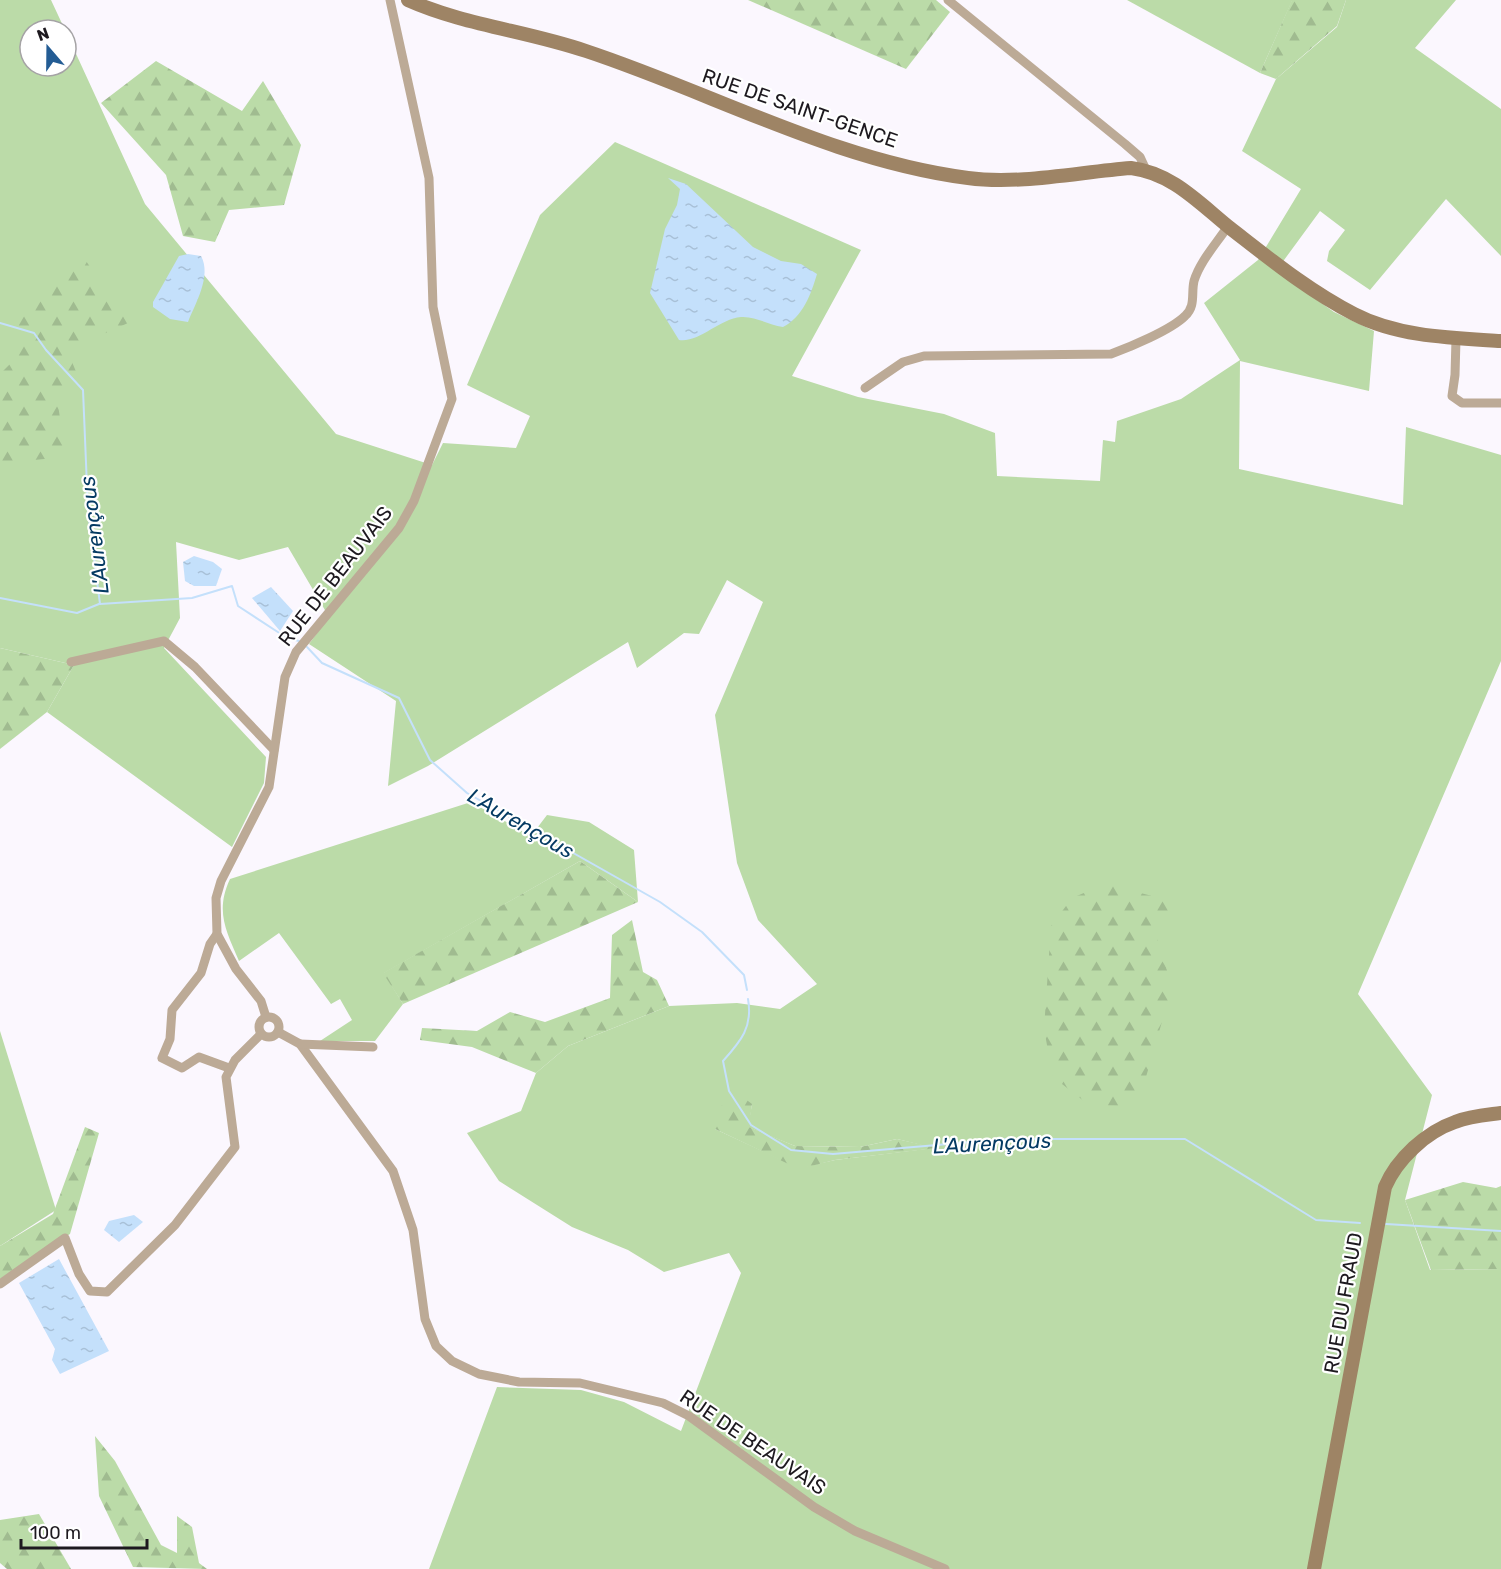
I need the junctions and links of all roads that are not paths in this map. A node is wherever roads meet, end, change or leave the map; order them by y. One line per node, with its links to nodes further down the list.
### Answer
1 (390, 0): 11 (street, RUE DE BEAUVAIS)
2 (408, 0): 4 (street, RUE DE SAINT-GENCE)
3 (948, 0): 4 (street)
4 (1146, 170): 5 (street, RUE DE SAINT-GENCE)
5 (1228, 226): 6 (street, RUE DE SAINT-GENCE); 8 (street)
6 (1456, 339): 7 (street, RUE DE SAINT-GENCE); 9 (street)
7 (1501, 341)
8 (865, 388)
9 (1501, 403)
10 (71, 662): 11 (street)
11 (274, 750): 12 (street, RUE DE BEAUVAIS)
12 (217, 934): 13 (street, RUE DE BEAUVAIS); 18 (street)
13 (266, 1017): 14 (street); 15 (street)
14 (278, 1032): 15 (street); 16 (street, RUE DE BEAUVAIS)
15 (261, 1034): 18 (street)
16 (300, 1044): 17 (street); 21 (street, RUE DE BEAUVAIS)
17 (373, 1047)
18 (229, 1068): 20 (street)
19 (1501, 1113): 22 (street, RUE DU FRAUD)
20 (0, 1284)
21 (945, 1569)
22 (1314, 1569)

